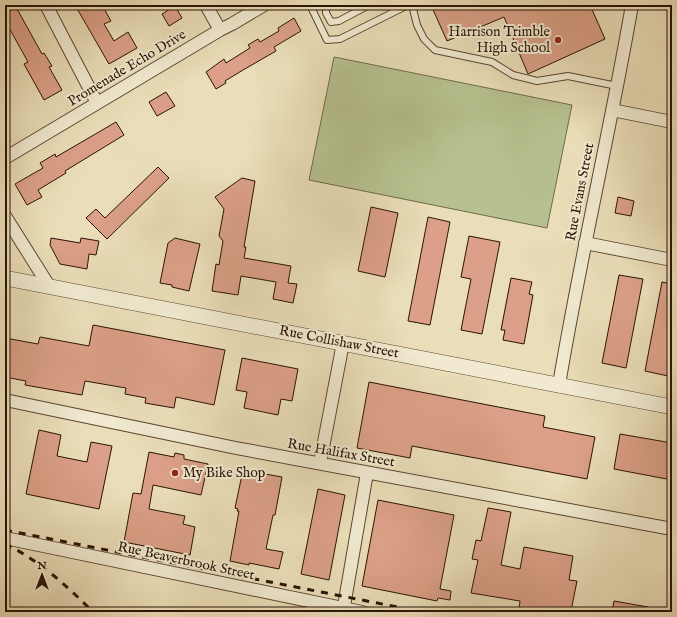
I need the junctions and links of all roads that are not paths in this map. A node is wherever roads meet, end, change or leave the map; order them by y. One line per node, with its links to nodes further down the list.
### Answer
1 (46, 5): 12 (street)
2 (206, 5): 10 (street)
3 (264, 5): 10 (street, Promenade Echo Drive)
4 (310, 5): 7 (lane)
5 (326, 5): 6 (lane)
6 (369, 5)
7 (408, 5)
8 (412, 5): 11 (lane)
9 (632, 5): 11 (street, Rue Evans Street)
10 (220, 30): 12 (street, Promenade Echo Drive)
11 (617, 86): 13 (street, Rue Evans Street)
12 (97, 103): 15 (street, Promenade Echo Drive)
13 (612, 110): 14 (street); 17 (street, Rue Evans Street)
14 (672, 122)
15 (5, 158)
16 (5, 216): 20 (street)
17 (585, 243): 18 (street); 22 (street, Rue Evans Street)
18 (672, 260)
19 (5, 278): 20 (street, Rue Collishaw Street)
20 (49, 286): 21 (street, Rue Collishaw Street)
21 (343, 343): 22 (street, Rue Collishaw Street); 25 (street)
22 (559, 385): 24 (street, Rue Collishaw Street)
23 (5, 400): 25 (street, Rue Halifax Street)
24 (672, 407)
25 (320, 464): 26 (street, Rue Halifax Street)
26 (367, 473): 27 (street, Rue Halifax Street); 29 (street)
27 (672, 529)
28 (5, 538): 29 (street, Rue Beaverbrook Street)
29 (343, 610): 30 (street, Rue Beaverbrook Street)
30 (362, 612)

